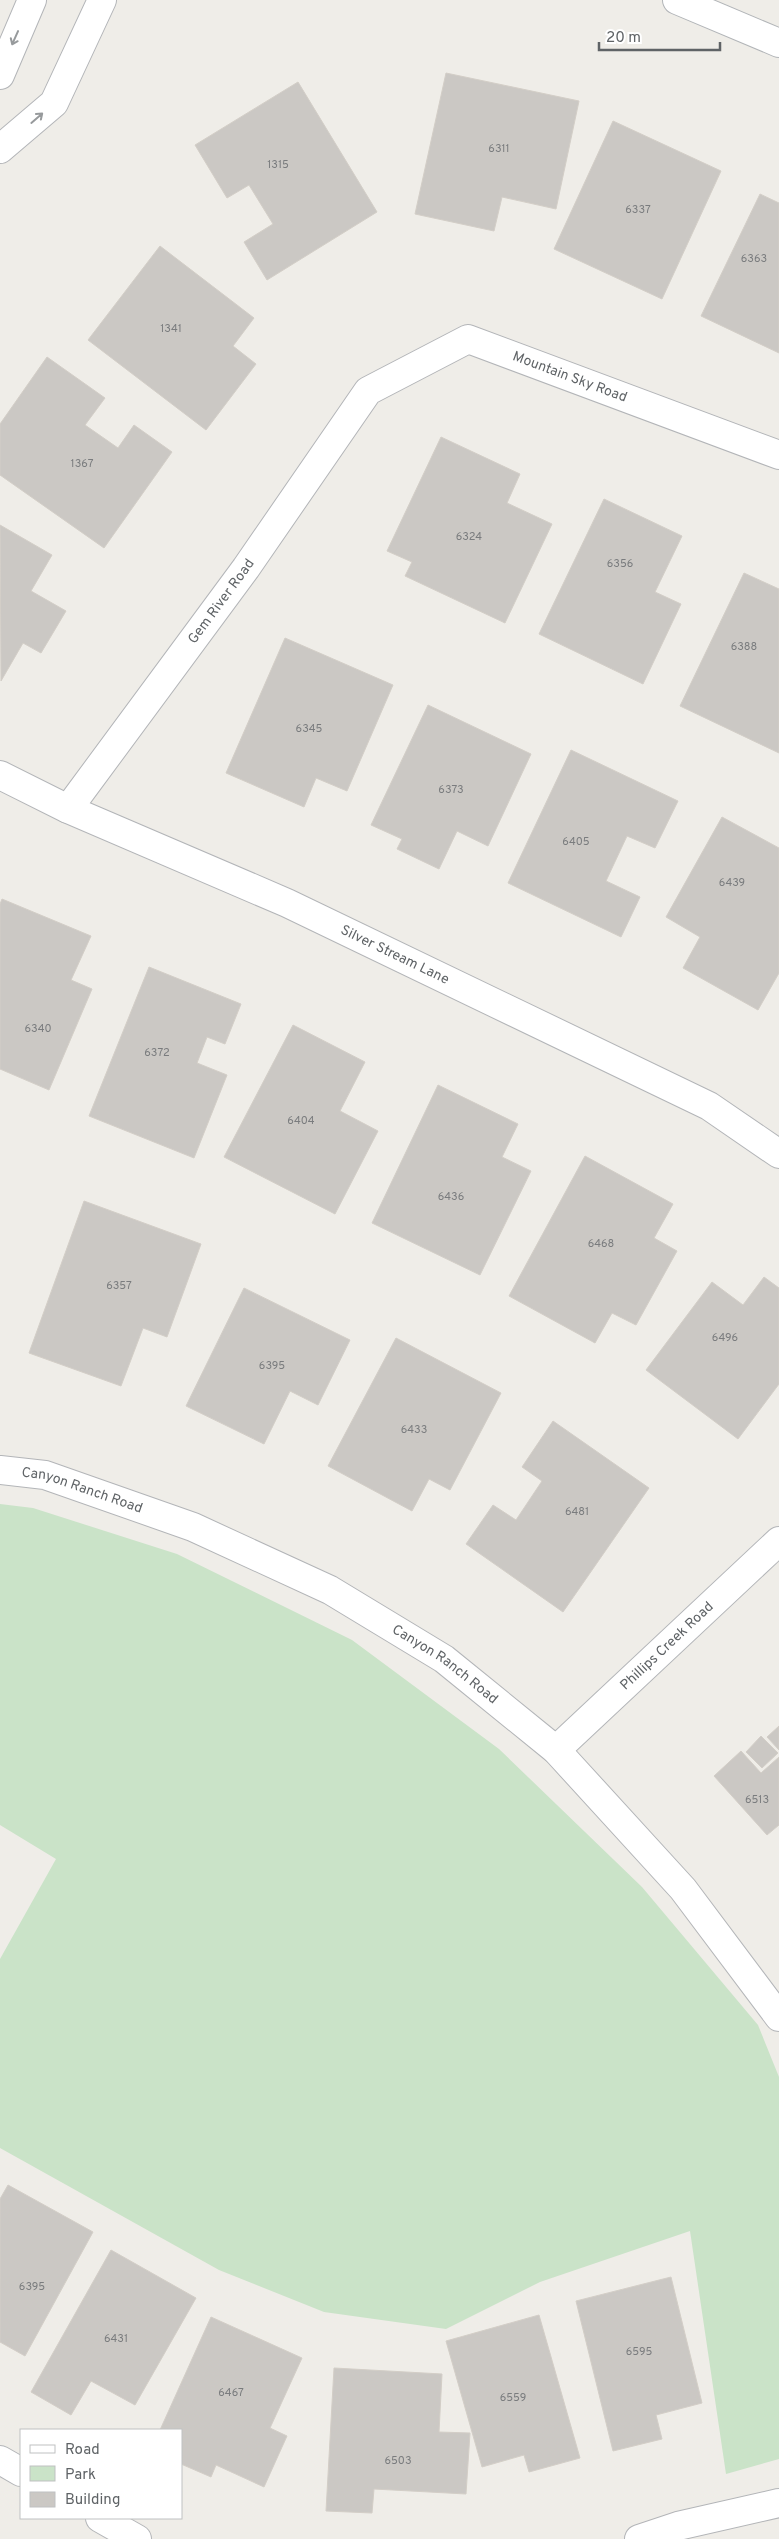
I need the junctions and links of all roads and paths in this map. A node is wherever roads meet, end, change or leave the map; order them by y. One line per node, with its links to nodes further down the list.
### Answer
1 (32, 0): 5 (street, one-way to 5)
2 (102, 0): 6 (street, one-way to 2)
3 (676, 0): 4 (street)
4 (779, 43)
5 (0, 75)
6 (0, 149)
7 (368, 391): 8 (street, Mountain Sky Road); 10 (street, Gem River Road)
8 (779, 455)
9 (0, 775): 10 (street, Silver Stream Lane)
10 (68, 808): 11 (street, Silver Stream Lane)
11 (779, 1154)
12 (0, 1470): 14 (street, Canyon Ranch Road)
13 (779, 1541): 14 (street, Phillips Creek Road)
14 (556, 1750): 15 (street, Canyon Ranch Road)
15 (779, 2018)
16 (0, 2460): 17 (street)
17 (20, 2471)
18 (779, 2503): 21 (street)
19 (102, 2519): 20 (street)
20 (137, 2539)
21 (639, 2539)

